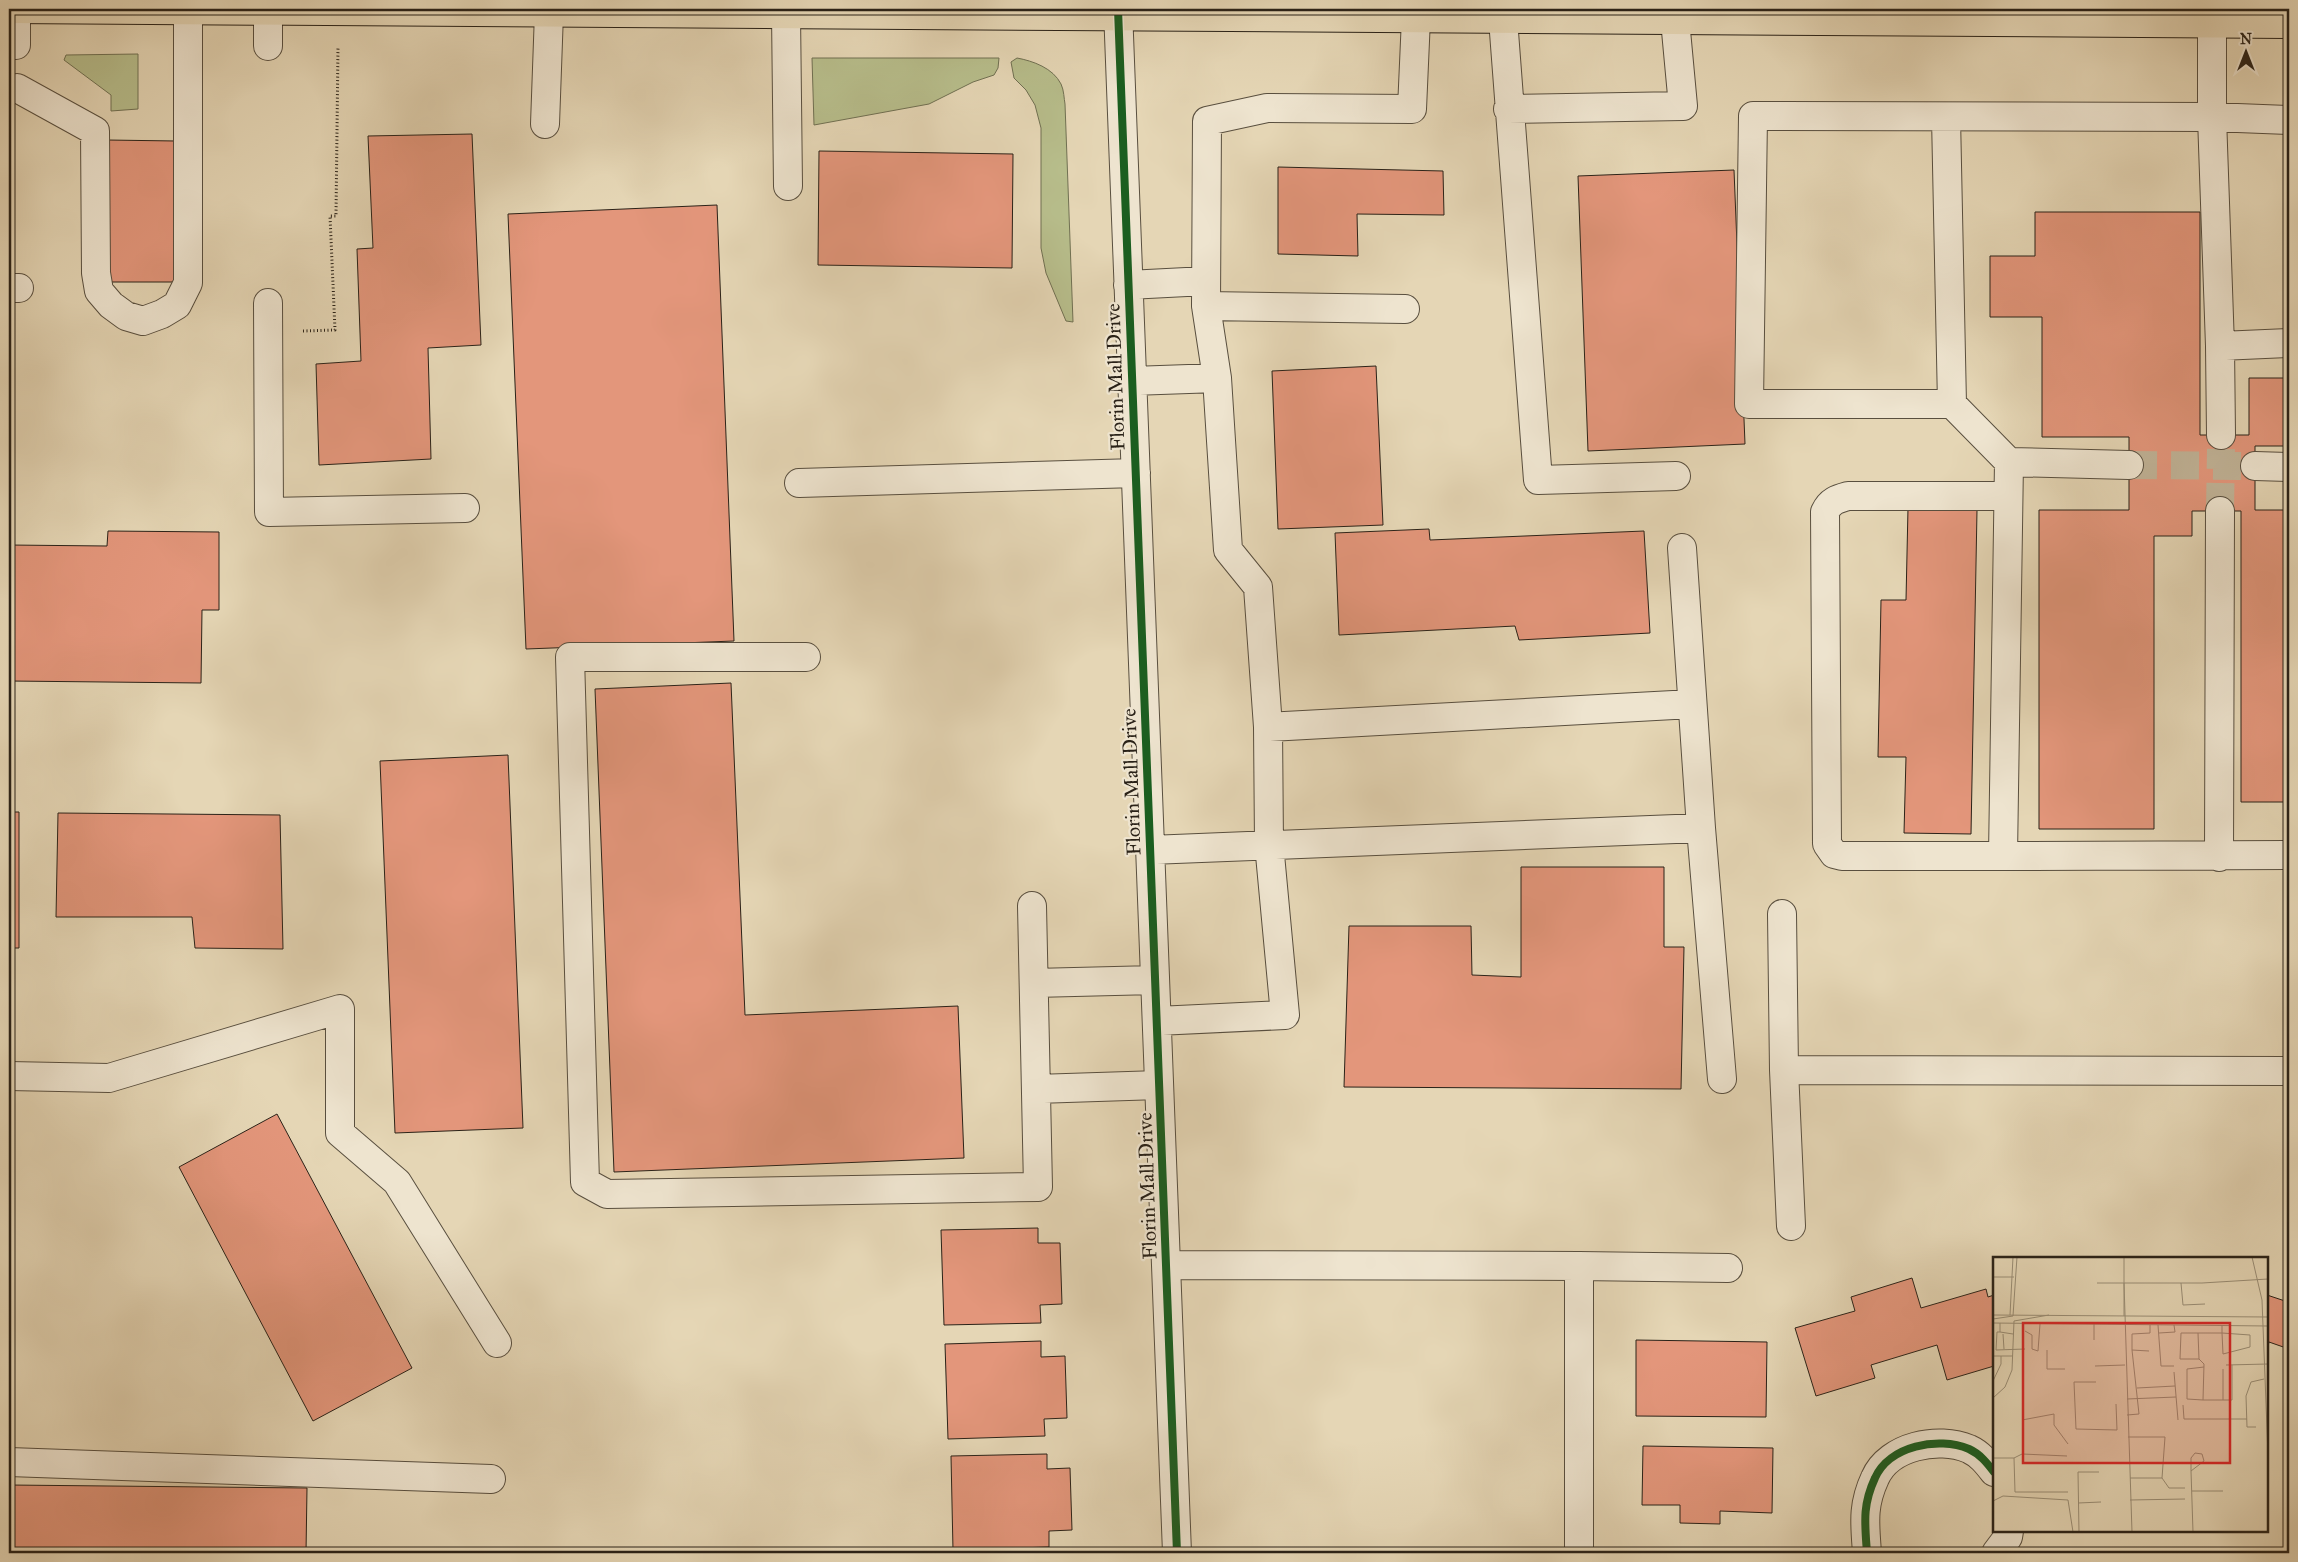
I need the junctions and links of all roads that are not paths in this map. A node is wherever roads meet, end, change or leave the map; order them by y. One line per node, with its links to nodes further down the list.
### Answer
1 (9, 9): 2 (main road)
2 (16, 9): 3 (main road); 13 (street)
3 (188, 10): 4 (main road); 15 (street)
4 (268, 11): 5 (main road); 14 (street)
5 (549, 13): 7 (main road); 20 (street)
6 (1118, 13): 7 (main road); 8 (main road); 22 (street, Florin Mall Drive)
7 (786, 14): 21 (street)
8 (1416, 18): 9 (main road); 23 (street)
9 (1502, 19): 10 (main road); 16 (street)
10 (1675, 20): 11 (main road); 16 (street)
11 (2212, 22): 12 (main road); 18 (street)
12 (2289, 24)
13 (16, 45)
14 (268, 46)
15 (17, 88)
16 (1508, 109): 37 (street)
17 (1946, 117): 18 (street); 30 (street); 30 (street)
18 (2212, 117): 19 (street); 27 (street)
19 (2289, 120)
20 (544, 124)
21 (788, 186)
22 (1128, 285): 23 (street); 29 (street, Florin Mall Drive)
23 (1206, 293): 25 (street); 28 (street)
24 (268, 303): 40 (street)
25 (1405, 309)
26 (2289, 343): 27 (street)
27 (2220, 346): 31 (street)
28 (1217, 378): 29 (street); 45 (street)
29 (1132, 381): 36 (street, Florin Mall Drive)
30 (1952, 404): 32 (street)
31 (2221, 435)
32 (2009, 462): 33 (street); 39 (street)
33 (2129, 465)
34 (2255, 466): 35 (street)
35 (2289, 466)
36 (1136, 473): 38 (street); 48 (street, Florin Mall Drive)
37 (1676, 476)
38 (800, 482)
39 (2008, 496): 50 (street); 50 (street)
40 (465, 508)
41 (2220, 511): 51 (street)
42 (1682, 548): 44 (street)
43 (806, 657): 62 (street)
44 (1692, 704): 45 (street); 46 (street)
45 (1268, 727): 47 (street)
46 (1701, 828): 47 (street); 60 (street)
47 (1269, 844): 48 (street); 56 (street)
48 (1150, 850): 54 (street, Florin Mall Drive)
49 (2289, 855): 51 (street)
50 (2003, 856): 51 (street)
51 (2219, 857)
52 (1032, 906): 55 (street)
53 (1782, 914): 57 (street)
54 (1155, 980): 55 (street); 56 (street, Florin Mall Drive)
55 (1034, 983): 62 (street)
56 (1157, 1021): 61 (street, Florin Mall Drive)
57 (1784, 1070): 58 (street); 63 (street)
58 (2289, 1071)
59 (9, 1076): 67 (street)
60 (1722, 1079)
61 (1159, 1084): 62 (street); 64 (street, Florin Mall Drive)
62 (1036, 1089)
63 (1791, 1226)
64 (1166, 1265): 65 (street); 72 (street, Florin Mall Drive)
65 (1579, 1266): 66 (street); 73 (street)
66 (1728, 1268)
67 (496, 1343)
68 (9, 1462): 70 (street)
69 (1993, 1470): 74 (street)
70 (491, 1479)
71 (2009, 1532): 75 (street)
72 (1177, 1553)
73 (1579, 1553)
74 (1867, 1553)
75 (1996, 1553)

